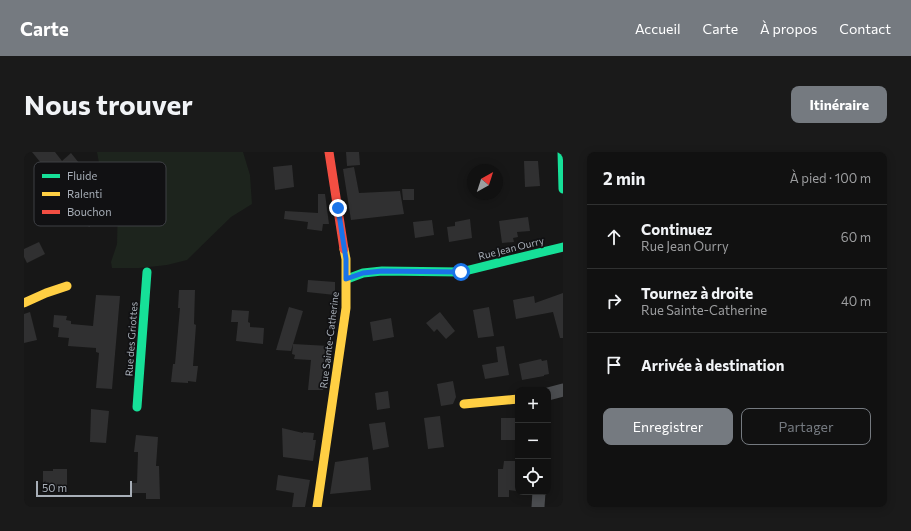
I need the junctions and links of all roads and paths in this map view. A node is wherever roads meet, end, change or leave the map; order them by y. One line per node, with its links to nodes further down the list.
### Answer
1 (329, 152): 6 (street, Rue Sainte-Catherine)
2 (562, 152): 3 (street)
3 (563, 189)
4 (563, 247): 6 (street, Rue Jean Ourry)
5 (147, 272): 13 (street, Rue des Griottes)
6 (346, 279): 15 (street, Rue Sainte-Catherine)
7 (67, 286): 8 (street)
8 (24, 303)
9 (563, 390): 10 (street)
10 (551, 393)
11 (515, 400): 12 (street)
12 (464, 404)
13 (137, 407)
14 (539, 495): 16 (street)
15 (317, 507)
16 (538, 507)

